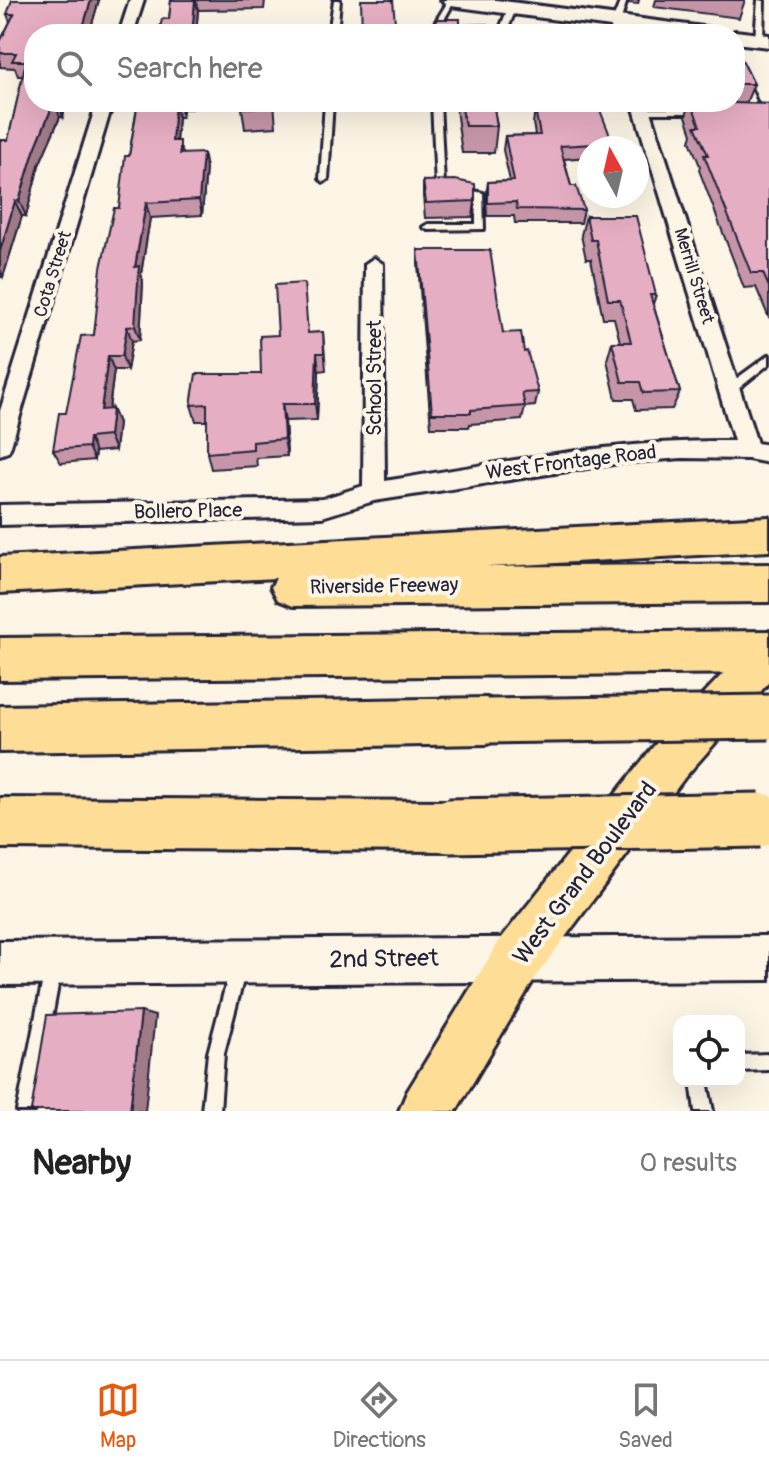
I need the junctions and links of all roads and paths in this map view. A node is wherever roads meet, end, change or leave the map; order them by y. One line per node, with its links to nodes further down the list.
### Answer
1 (137, 0): 8 (street)
2 (337, 0): 9 (lane)
3 (451, 0): 6 (main road); 10 (lane)
4 (624, 0): 13 (lane)
5 (761, 1): 14 (lane)
6 (487, 2): 7 (main road)
7 (512, 8): 11 (lane); 12 (main road)
8 (129, 24)
9 (334, 24)
10 (438, 24)
11 (506, 24)
12 (597, 24)
13 (619, 24)
14 (764, 41)
15 (745, 85): 17 (lane)
16 (745, 111): 17 (lane)
17 (756, 111): 18 (lane)
18 (769, 111)
19 (102, 112): 28 (street, Cota Street)
20 (328, 112): 23 (lane)
21 (436, 112): 24 (lane)
22 (644, 112): 27 (street, Merrill Street)
23 (324, 179)
24 (428, 227)
25 (374, 264): 30 (street, School Street)
26 (769, 359): 27 (lane)
27 (729, 390): 29 (street, Merrill Street)
28 (0, 446)
29 (758, 452): 30 (street, West Frontage Road)
30 (374, 492): 31 (street, Bollero Place)
31 (0, 515)
32 (769, 534): 33 (highway)
33 (0, 575)
34 (769, 583): 35 (highway, Riverside Freeway)
35 (0, 593)
36 (769, 652): 37 (highway); 42 (main road, West Grand Boulevard)
37 (0, 659)
38 (769, 717): 39 (highway, bridge)
39 (0, 729)
40 (769, 820): 41 (highway, bridge)
41 (0, 823)
42 (518, 958): 43 (main road, 2nd Street); 44 (main road, 2nd Street); 52 (main road, West Grand Boulevard)
43 (769, 958)
44 (240, 961): 45 (main road, 2nd Street); 51 (lane)
45 (54, 962): 46 (main road, 2nd Street); 50 (lane)
46 (0, 963)
47 (769, 1062): 48 (lane)
48 (745, 1063)
49 (700, 1087): 53 (lane)
50 (26, 1111)
51 (211, 1111)
52 (426, 1111)
53 (704, 1111)

